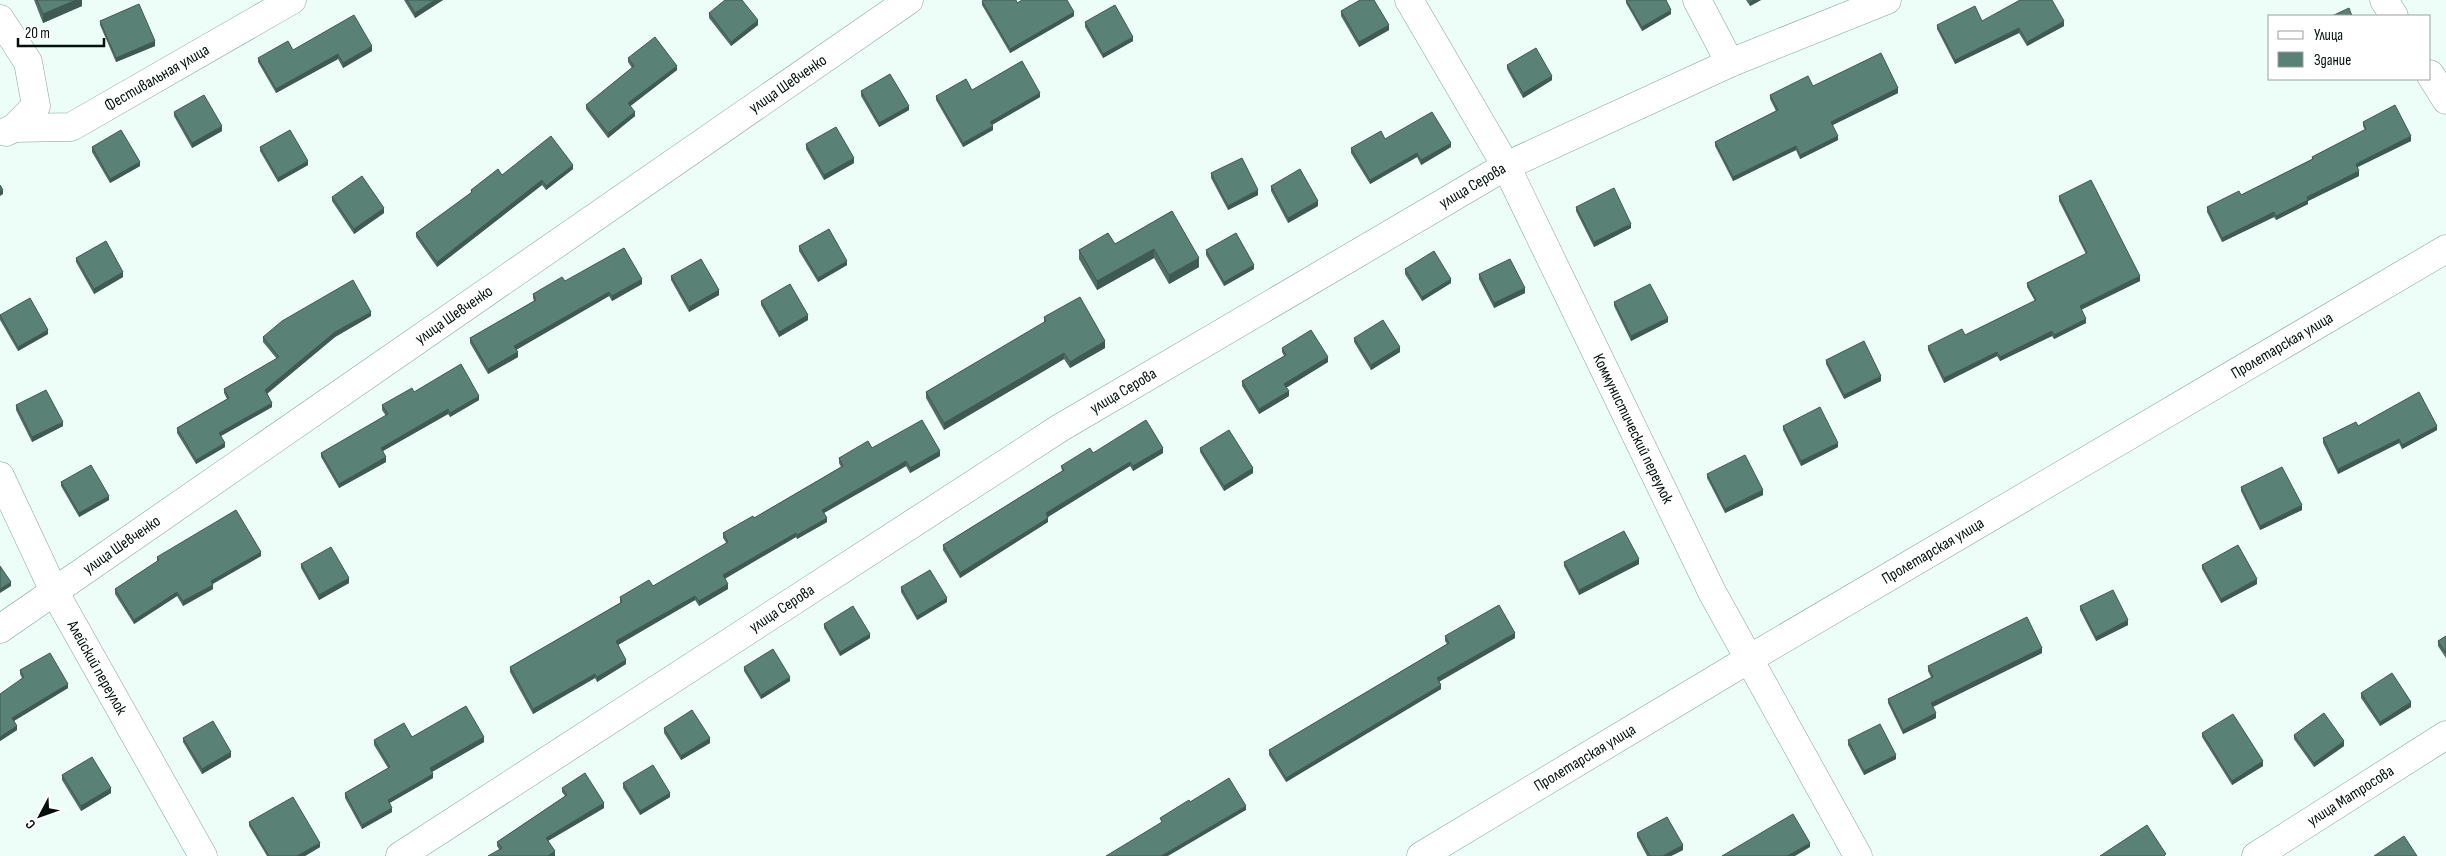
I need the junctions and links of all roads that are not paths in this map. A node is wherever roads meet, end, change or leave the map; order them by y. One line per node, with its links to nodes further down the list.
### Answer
1 (292, 0): 12 (street, Фестивальная улица)
2 (909, 0): 16 (street, улица Шевченко)
3 (1409, 0): 13 (street, Коммунистический переулок)
4 (1697, 0): 9 (street)
5 (1887, 0): 9 (street, улица Серова)
6 (2384, 0): 7 (street)
7 (2393, 15)
8 (0, 19): 12 (street)
9 (1730, 63): 13 (street, улица Серова)
10 (2431, 76): 11 (street)
11 (2446, 100)
12 (7, 131)
13 (1506, 166): 18 (street, Коммунистический переулок); 21 (street, улица Серова)
14 (2446, 248): 18 (street, Пролетарская улица)
15 (0, 476): 16 (street, Алейский переулок)
16 (54, 591): 17 (street, улица Шевченко); 20 (street, Алейский переулок)
17 (0, 629)
18 (1749, 659): 22 (street, Пролетарская улица); 23 (street, Коммунистический переулок)
19 (2446, 735): 24 (street, улица Матросова)
20 (203, 856)
21 (400, 856)
22 (1421, 856)
23 (1858, 856)
24 (2256, 856)

